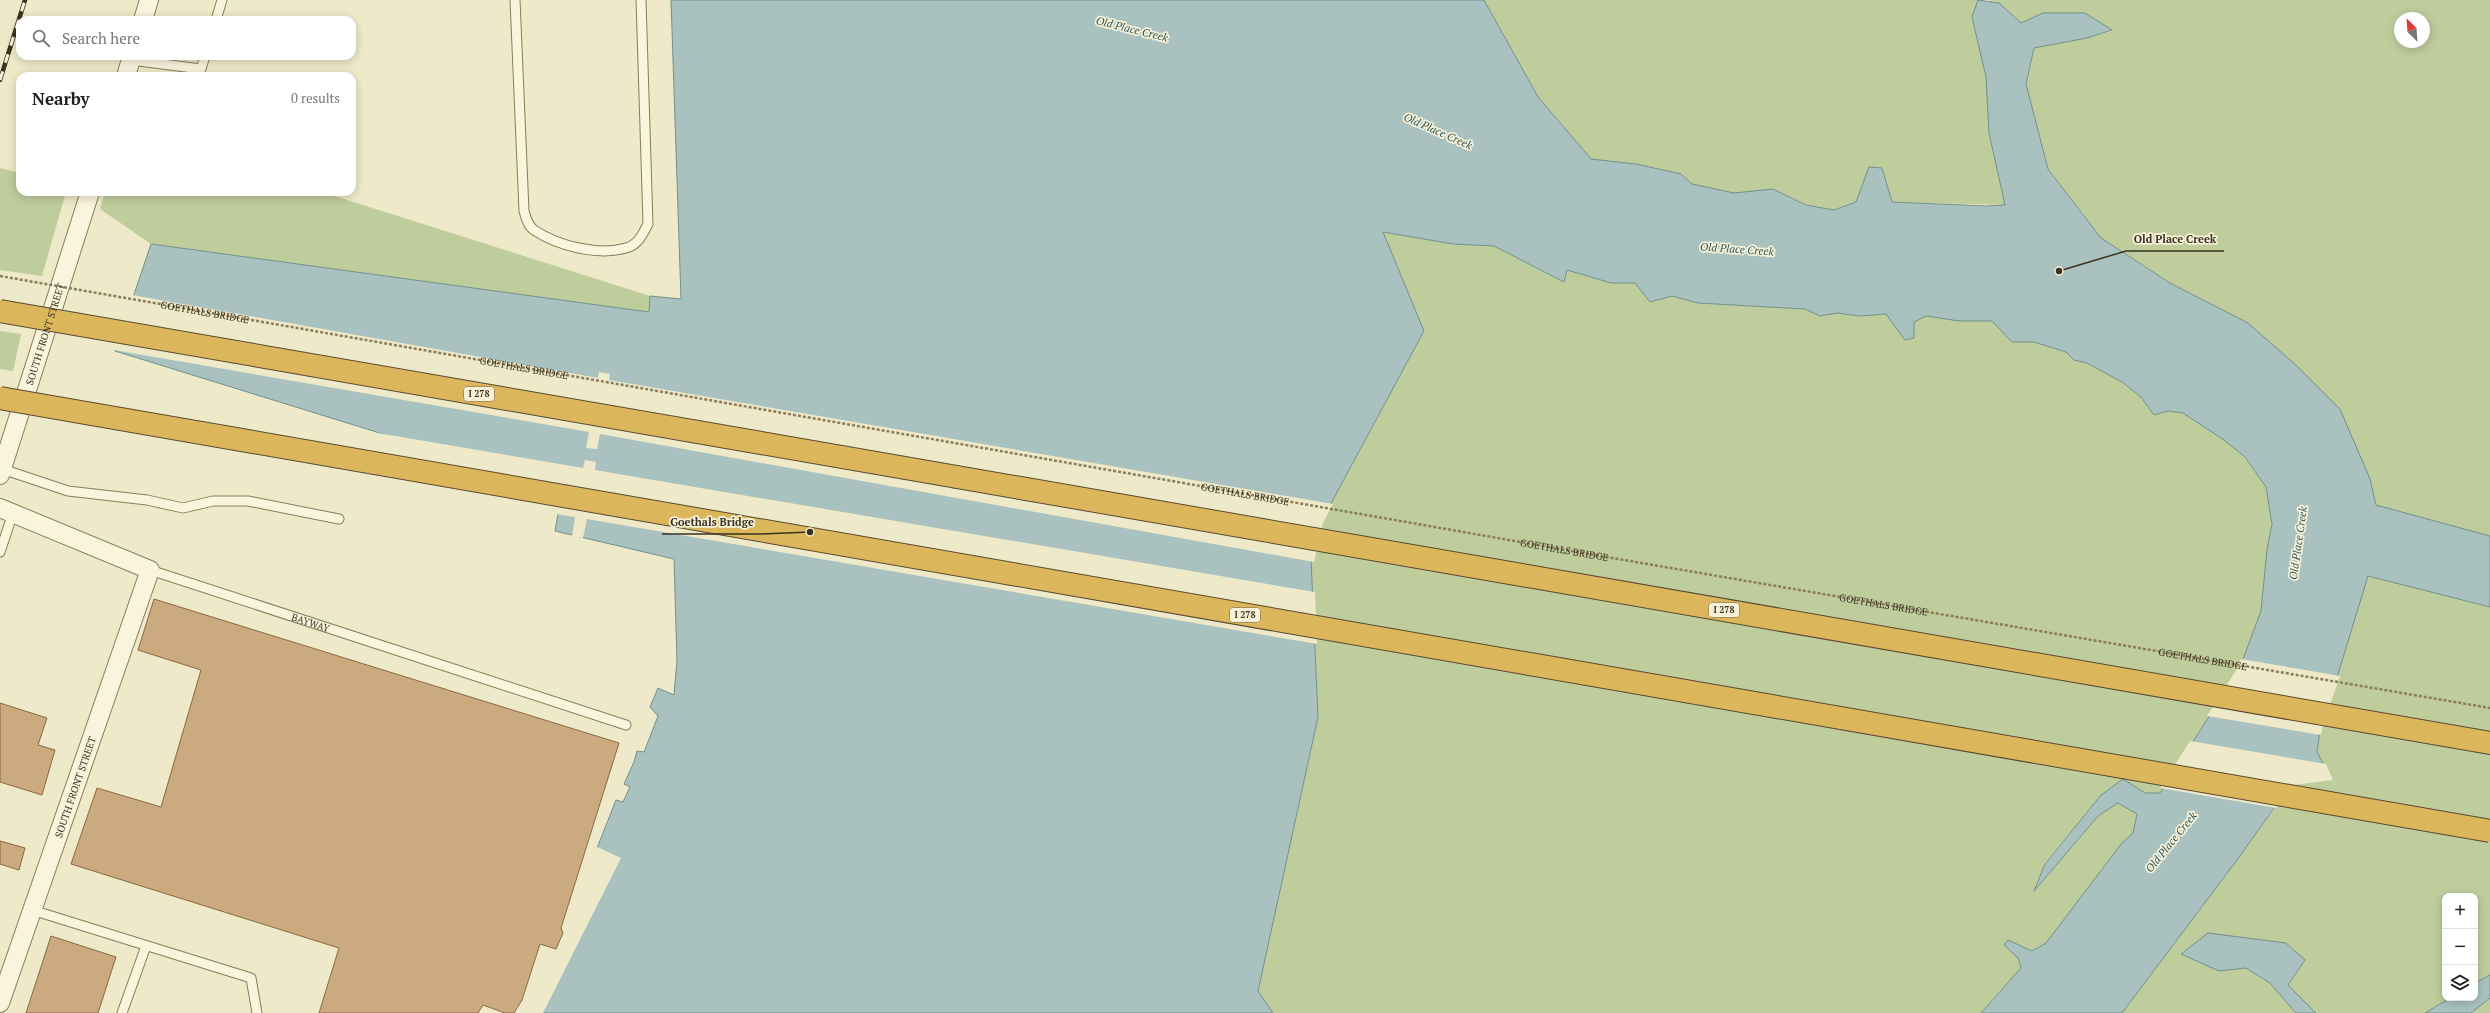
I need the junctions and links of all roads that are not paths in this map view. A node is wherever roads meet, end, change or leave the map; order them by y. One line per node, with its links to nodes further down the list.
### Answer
1 (149, 0): 5 (street)
2 (222, 0): 6 (lane)
3 (515, 0): 4 (lane)
4 (641, 0)
5 (144, 16)
6 (217, 16)
7 (204, 60): 8 (lane)
8 (129, 64)
9 (89, 196): 12 (street, SOUTH FRONT STREET)
10 (0, 311): 18 (highway, I 278, bridge)
11 (0, 398): 19 (highway, I 278, bridge)
12 (1, 472): 14 (lane)
13 (6, 510): 15 (lane); 16 (street, BAYWAY)
14 (339, 519)
15 (0, 552)
16 (150, 570): 17 (lane, BAYWAY); 20 (street, SOUTH FRONT STREET)
17 (626, 725)
18 (2490, 743)
19 (2490, 830)
20 (32, 910): 21 (lane); 22 (street, SOUTH FRONT STREET)
21 (146, 946): 24 (lane); 25 (lane)
22 (5, 968): 23 (street, SOUTH FRONT STREET)
23 (0, 1003)
24 (122, 1013)
25 (257, 1013)

